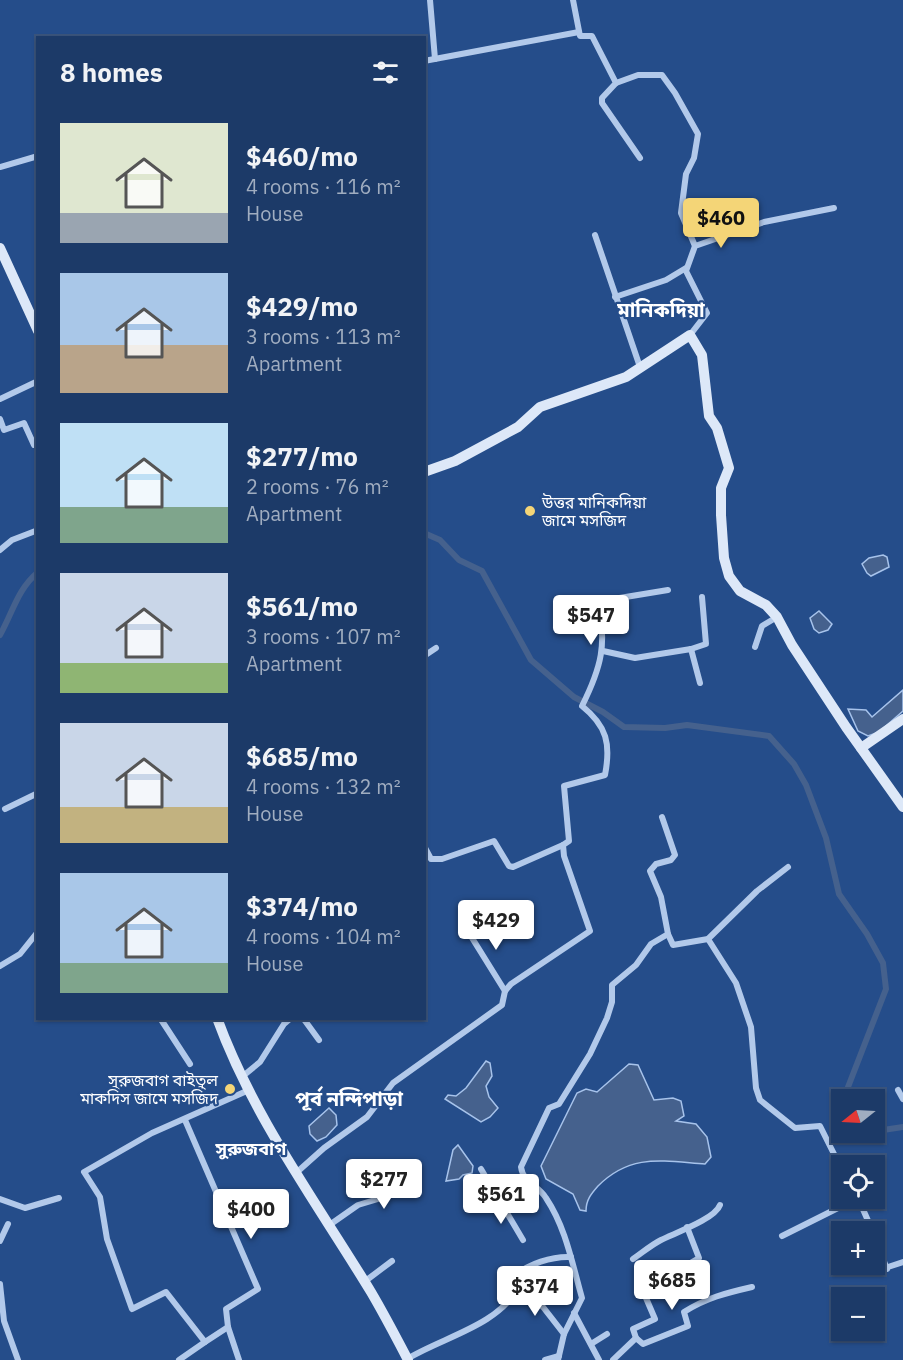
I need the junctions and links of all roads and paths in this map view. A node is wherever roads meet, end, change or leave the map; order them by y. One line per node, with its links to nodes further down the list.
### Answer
1 (430, 0): 4 (street)
2 (573, 0): 3 (street)
3 (579, 32): 4 (street); 6 (street)
4 (435, 59): 5 (street)
5 (426, 61)
6 (616, 83): 8 (street); 12 (street)
7 (36, 157): 9 (street)
8 (639, 158)
9 (0, 167)
10 (834, 208): 12 (street)
11 (595, 235): 15 (street)
12 (695, 246): 14 (street)
13 (0, 248): 16 (main road)
14 (686, 268): 15 (street); 17 (street)
15 (615, 297): 18 (street)
16 (36, 327)
17 (690, 335): 18 (main road); 30 (main road)
18 (640, 368): 23 (main road)
19 (36, 382): 20 (street)
20 (0, 399)
21 (0, 419): 22 (street)
22 (36, 444)
23 (426, 471)
24 (36, 531): 25 (street)
25 (0, 550)
26 (669, 590): 28 (street)
27 (702, 597): 33 (street)
28 (597, 600): 29 (street); 34 (street)
29 (571, 606)
30 (777, 617): 31 (street); 38 (main road)
31 (755, 647)
32 (436, 648): 35 (street)
33 (691, 649): 34 (street); 36 (street)
34 (603, 651): 43 (street)
35 (426, 655)
36 (700, 683)
37 (903, 719): 38 (main road)
38 (861, 747): 40 (main road)
39 (36, 794): 41 (street)
40 (903, 807)
41 (5, 809)
42 (662, 818): 47 (street)
43 (563, 845): 44 (street); 51 (street)
44 (426, 850)
45 (788, 867): 49 (street)
46 (464, 926): 51 (street)
47 (668, 934): 49 (street); 67 (street)
48 (36, 935): 50 (street)
49 (708, 939): 63 (street)
50 (0, 966)
51 (505, 992): 66 (street)
52 (161, 1020): 57 (street)
53 (218, 1020): 58 (main road)
54 (289, 1020): 58 (street)
55 (304, 1020): 56 (street)
56 (319, 1041)
57 (190, 1064)
58 (243, 1077): 59 (main road)
59 (249, 1090): 62 (street); 66 (main road)
60 (898, 1090): 61 (street)
61 (903, 1100)
62 (185, 1120): 89 (street); 93 (street)
63 (834, 1155)
64 (360, 1164): 74 (street)
65 (481, 1169): 69 (street)
66 (296, 1173): 74 (main road)
67 (532, 1185): 69 (street); 79 (street)
68 (59, 1198): 70 (street)
69 (499, 1198): 77 (street)
70 (0, 1199)
71 (720, 1205): 75 (street)
72 (836, 1209): 76 (street)
73 (8, 1224): 78 (street)
74 (327, 1226): 84 (main road)
75 (687, 1227): 80 (street); 92 (street)
76 (782, 1236)
77 (523, 1240)
78 (0, 1241)
79 (571, 1257): 87 (street); 88 (street)
80 (633, 1259)
81 (392, 1261): 84 (street)
82 (903, 1262): 83 (street)
83 (885, 1263)
84 (364, 1282): 96 (main road)
85 (0, 1284): 97 (street)
86 (752, 1287): 92 (street)
87 (518, 1288): 90 (street); 96 (street)
88 (574, 1313): 90 (street); 94 (street)
89 (228, 1327): 93 (street); 99 (street)
90 (564, 1334): 95 (street)
91 (607, 1334): 94 (street)
92 (636, 1338): 102 (street)
93 (205, 1342): 98 (street)
94 (591, 1344): 101 (street)
95 (558, 1358): 100 (street)
96 (408, 1359)
97 (18, 1360)
98 (179, 1360)
99 (239, 1360)
100 (545, 1360)
101 (599, 1360)
102 (613, 1360)

